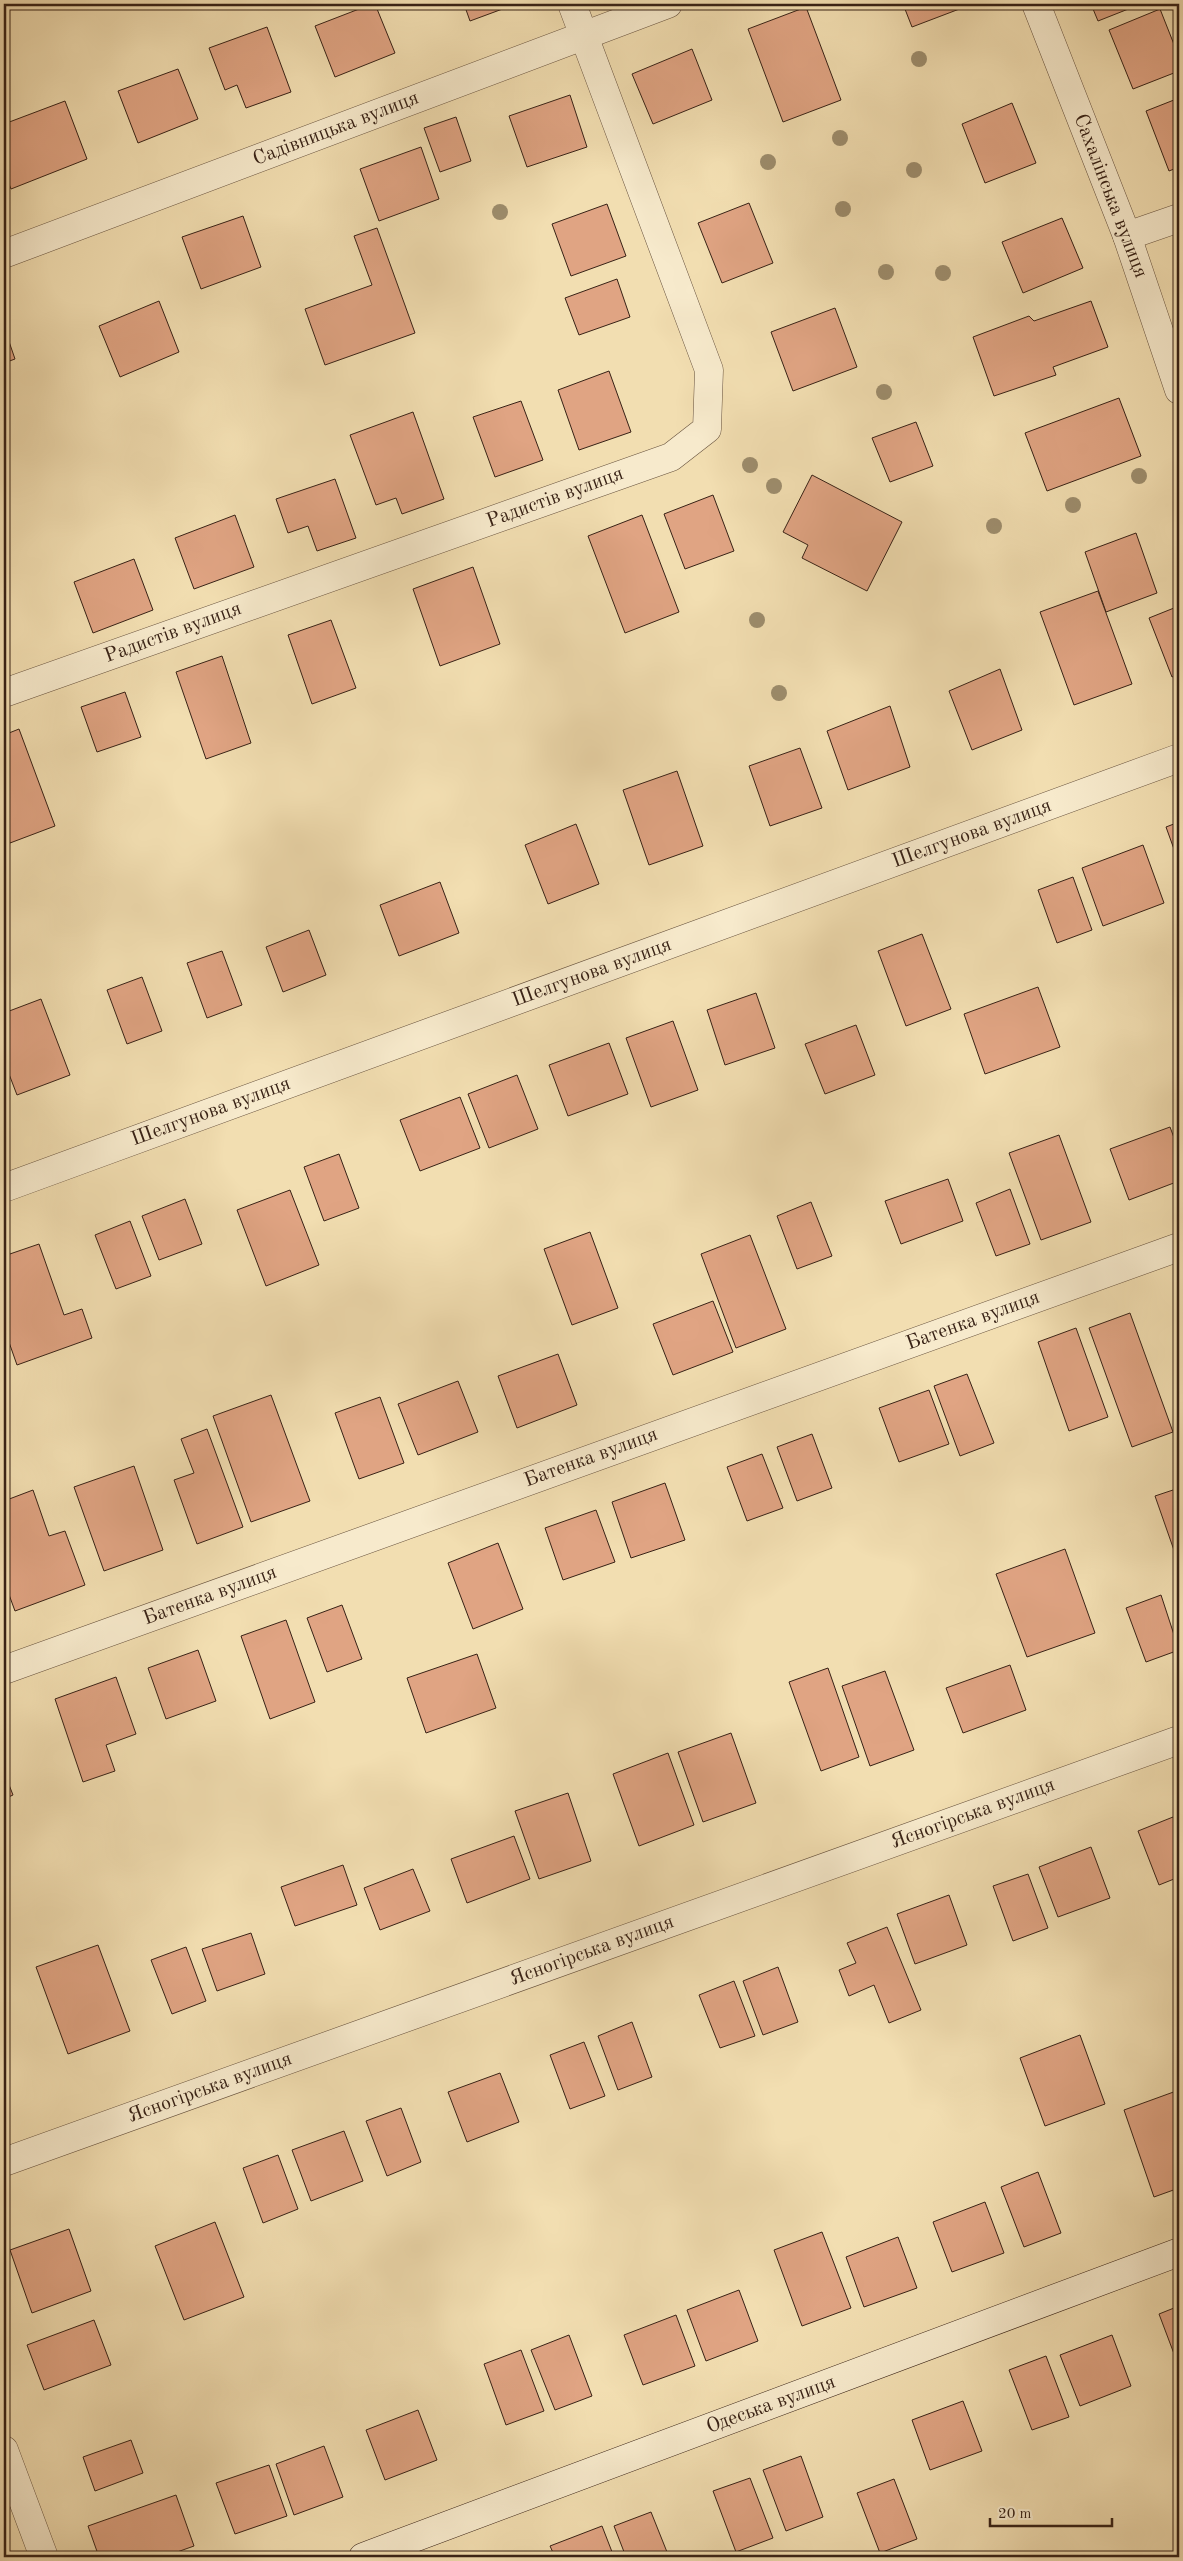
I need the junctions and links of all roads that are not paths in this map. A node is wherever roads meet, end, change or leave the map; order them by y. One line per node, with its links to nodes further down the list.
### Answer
1 (572, 4): 4 (street)
2 (668, 4): 4 (street, Садівницька вулиця)
3 (1036, 4): 6 (street, Сахалінська вулиця)
4 (584, 36): 7 (street, Садівницька вулиця); 9 (street, Радистів вулиця)
5 (1179, 218): 6 (street)
6 (1127, 236): 8 (street, Сахалінська вулиця)
7 (4, 254)
8 (1179, 390)
9 (4, 693)
10 (1179, 758): 11 (street, Шелгунова вулиця)
11 (4, 1188)
12 (1179, 1247): 13 (street, Батенка вулиця)
13 (4, 1670)
14 (1179, 1740): 15 (street, Ясногірська вулиця)
15 (4, 2162)
16 (1179, 2252): 19 (street, Одеська вулиця)
17 (4, 2450): 18 (street)
18 (44, 2557)
19 (362, 2557)

